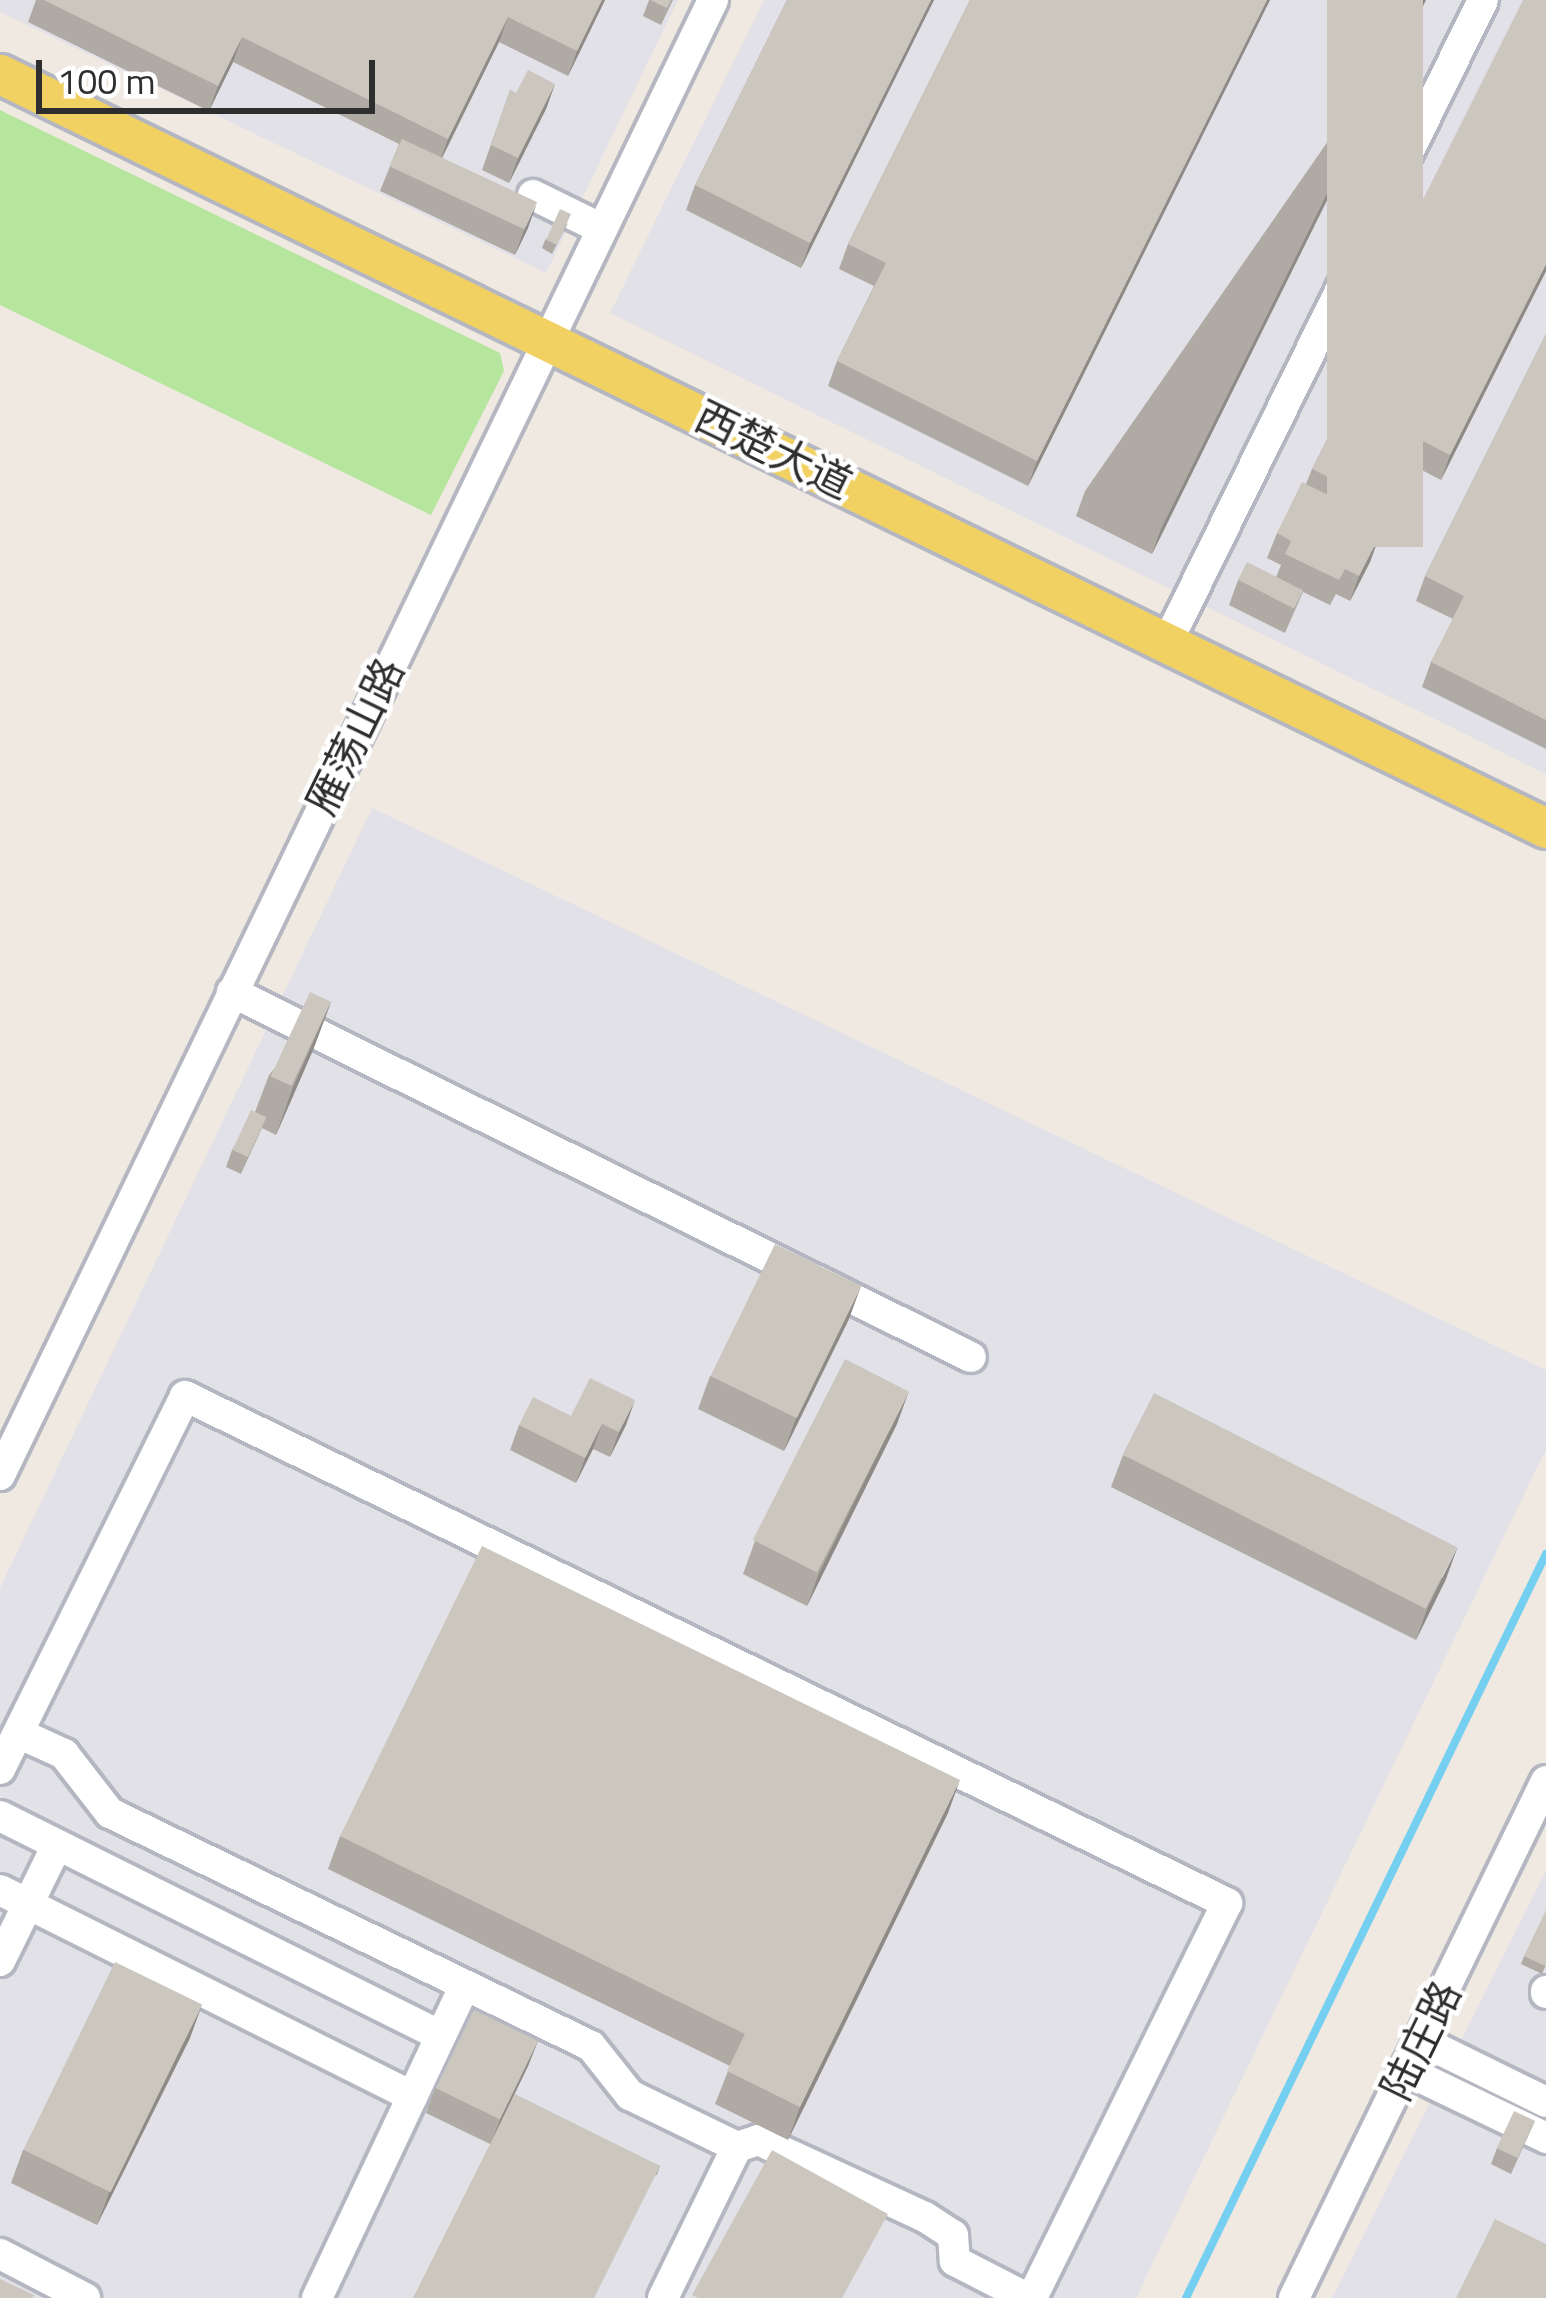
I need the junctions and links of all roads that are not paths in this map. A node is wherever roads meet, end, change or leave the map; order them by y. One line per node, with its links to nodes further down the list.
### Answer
1 (713, 0): 5 (street, 雁荡山路)
2 (1483, 0): 7 (street)
3 (0, 74): 6 (main road, 西楚大道)
4 (533, 195): 5 (street)
5 (600, 228): 6 (street, 雁荡山路)
6 (545, 338): 7 (main road, 西楚大道); 9 (street, 雁荡山路)
7 (1169, 639): 8 (main road, 西楚大道)
8 (1546, 828)
9 (232, 992): 10 (street); 11 (street, 雁荡山路)
10 (971, 1357)
11 (0, 1474)
12 (18, 1733): 13 (street); 19 (street); 31 (street)
13 (0, 1769)
14 (1546, 1781): 21 (street, 陆庄路)
15 (0, 1816): 16 (street)
16 (57, 1845): 17 (street); 20 (street)
17 (14, 1898): 18 (street); 24 (street)
18 (0, 1961)
19 (465, 1985): 20 (street); 26 (street)
20 (440, 2035): 24 (street)
21 (1420, 2040): 22 (street, 陆庄路); 23 (street)
22 (1405, 2070): 25 (street); 32 (street, 陆庄路)
23 (1543, 2094): 25 (street)
24 (412, 2096): 29 (street)
25 (1535, 2133)
26 (737, 2147): 30 (street); 31 (street)
27 (0, 2254): 28 (street)
28 (86, 2298)
29 (317, 2298)
30 (663, 2298)
31 (1030, 2298)
32 (1294, 2298)

